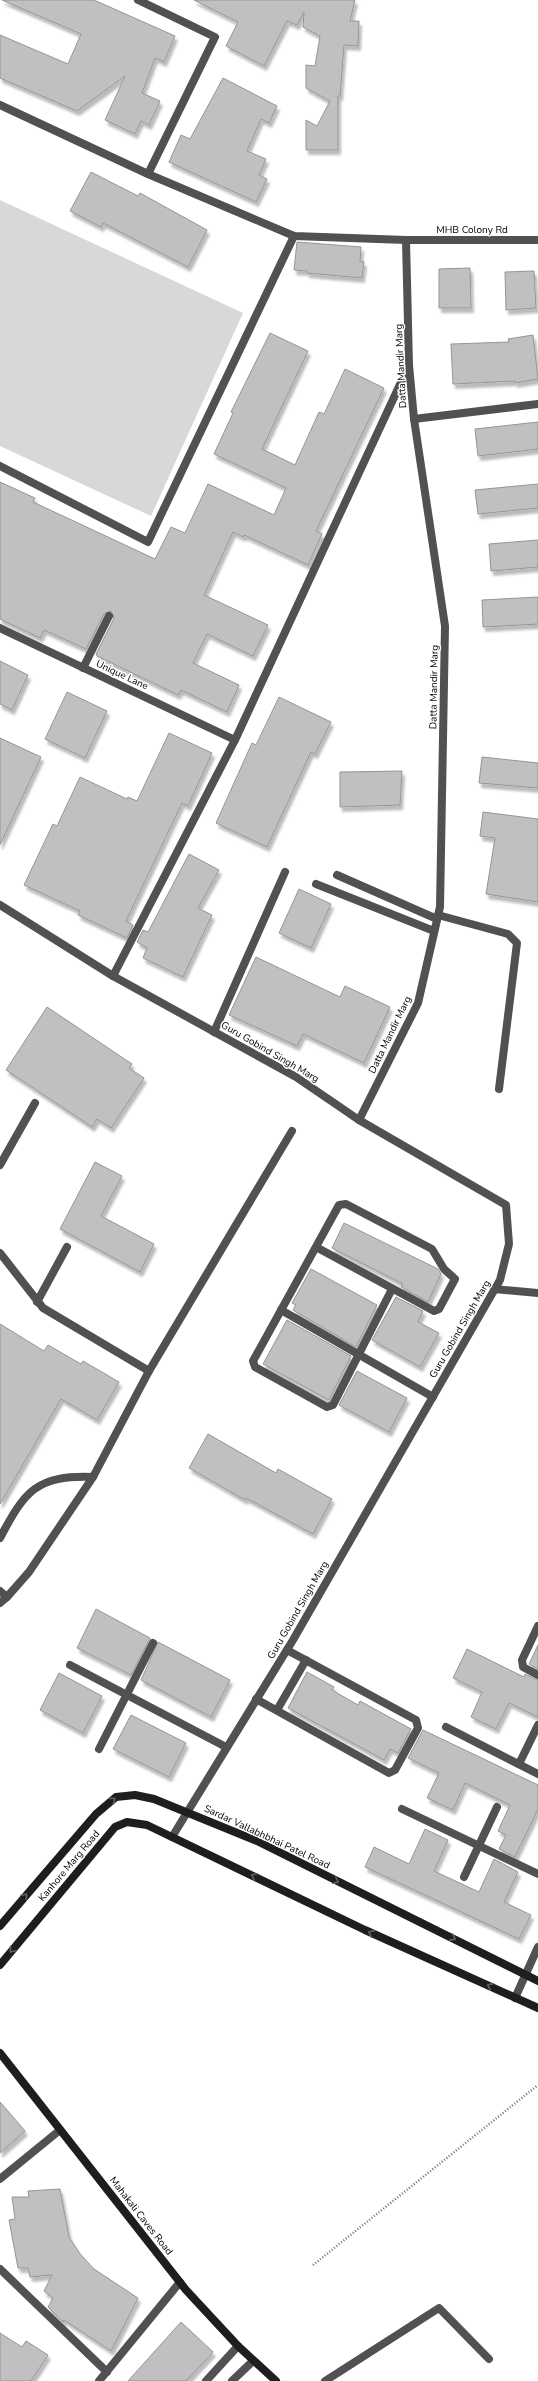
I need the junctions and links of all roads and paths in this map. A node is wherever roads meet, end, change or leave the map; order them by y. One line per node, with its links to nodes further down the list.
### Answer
1 (138, 0): 3 (street)
2 (0, 105): 3 (street)
3 (148, 174): 4 (street)
4 (294, 236): 5 (street, MHB Colony Rd); 10 (street)
5 (406, 240): 6 (street, MHB Colony Rd); 7 (street, Datta Mandir Marg)
6 (538, 240)
7 (410, 365): 9 (street, Datta Mandir Marg); 14 (street)
8 (538, 404): 9 (street)
9 (414, 419): 19 (street, Datta Mandir Marg)
10 (0, 466)
11 (109, 616): 13 (street)
12 (0, 628): 13 (street, Unique Lane)
13 (83, 668): 14 (street, Unique Lane)
14 (235, 740): 21 (street)
15 (285, 872): 22 (street)
16 (337, 875): 19 (street)
17 (316, 884): 20 (street)
18 (0, 905): 21 (street, Guru Gobind Singh Marg)
19 (438, 917): 20 (street, Datta Mandir Marg); 23 (street)
20 (434, 931): 25 (street, Datta Mandir Marg)
21 (113, 976): 22 (street, Guru Gobind Singh Marg)
22 (214, 1032): 25 (street, Guru Gobind Singh Marg)
23 (499, 1089)
24 (35, 1103): 27 (street)
25 (359, 1120): 31 (street, Guru Gobind Singh Marg)
26 (292, 1131): 37 (street)
27 (0, 1165)
28 (67, 1247): 34 (street)
29 (316, 1247): 32 (street); 32 (street); 35 (street)
30 (0, 1253): 34 (street)
31 (494, 1289): 33 (street); 38 (street, Guru Gobind Singh Marg)
32 (392, 1290): 36 (street)
33 (538, 1293)
34 (36, 1302): 37 (street)
35 (282, 1310): 36 (street); 36 (street)
36 (359, 1355): 38 (street)
37 (149, 1372): 39 (street)
38 (433, 1397): 46 (street, Guru Gobind Singh Marg)
39 (93, 1477): 40 (street); 42 (street)
40 (0, 1538)
41 (0, 1591): 42 (street)
42 (7, 1597): 43 (street)
43 (0, 1603)
44 (538, 1626): 49 (street)
45 (153, 1643): 50 (street)
46 (287, 1650): 47 (street); 51 (street, Guru Gobind Singh Marg)
47 (306, 1660): 52 (street); 52 (street)
48 (70, 1665): 50 (street)
49 (538, 1675)
50 (126, 1695): 55 (street); 56 (street)
51 (256, 1699): 52 (street); 55 (street, Guru Gobind Singh Marg)
52 (277, 1710)
53 (538, 1725): 57 (street)
54 (446, 1728): 57 (street)
55 (226, 1747): 61 (street, Guru Gobind Singh Marg)
56 (99, 1749)
57 (519, 1764): 58 (street)
58 (538, 1774)
59 (497, 1807): 63 (street)
60 (402, 1809): 63 (street)
61 (187, 1811): 62 (street, Guru Gobind Singh Marg); 66 (main road, Sardar Vallabhbhai Patel Road, one-way to 61); 69 (main road, Sardar Vallabhbhai Patel Road, one-way to 69)
62 (172, 1836): 68 (main road, Kanhore Marg Road, one-way to 68); 71 (main road, one-way to 62)
63 (479, 1844): 64 (street); 65 (street)
64 (538, 1874)
65 (464, 1877)
66 (0, 1926)
67 (538, 1947): 69 (street)
68 (0, 1965)
69 (526, 1974): 70 (main road, Sardar Vallabhbhai Patel Road); 71 (street)
70 (538, 1981)
71 (515, 1998): 72 (main road)
72 (538, 2008)
73 (0, 2053): 75 (main road, Mahakali Caves Road)
74 (538, 2084): 77 (path)
75 (60, 2130): 76 (street); 79 (main road, Mahakali Caves Road)
76 (0, 2179)
77 (312, 2265)
78 (0, 2269): 83 (street)
79 (180, 2282): 80 (main road, Mahakali Caves Road); 83 (street)
80 (238, 2346): 82 (main road, Mahakali Caves Road); 85 (street)
81 (489, 2359): 88 (street)
82 (253, 2361): 86 (street); 87 (main road, Mahakali Caves Road)
83 (107, 2372): 84 (street)
84 (100, 2381)
85 (206, 2381)
86 (232, 2381)
87 (276, 2381)
88 (325, 2381)

